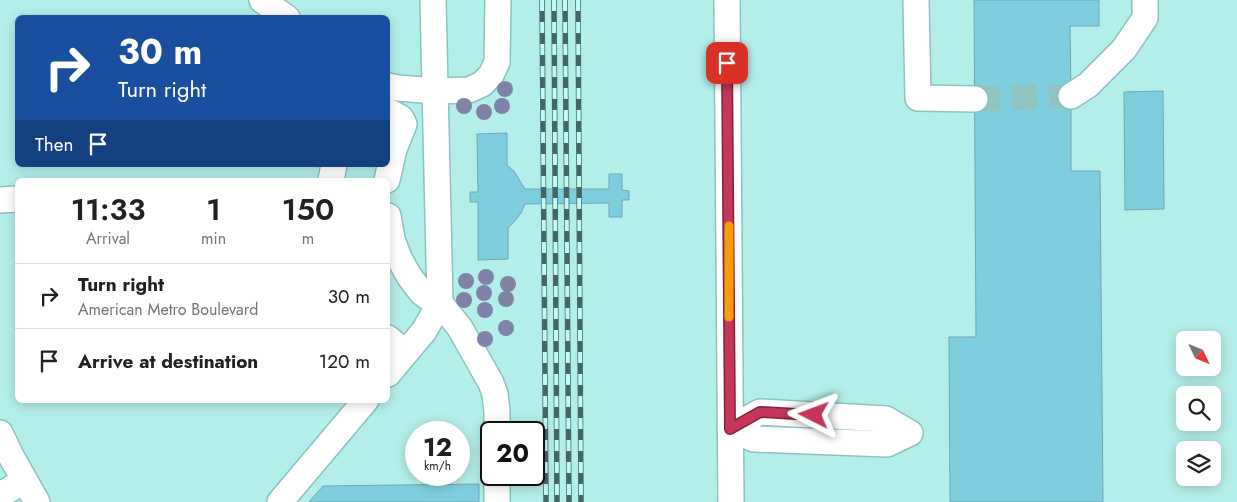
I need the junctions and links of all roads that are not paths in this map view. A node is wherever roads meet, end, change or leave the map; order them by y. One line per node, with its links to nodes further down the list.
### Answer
1 (262, 0): 7 (street)
2 (434, 0): 9 (street)
3 (498, 0): 9 (street)
4 (727, 0): 22 (street)
5 (916, 0): 11 (street)
6 (1145, 0): 10 (street)
7 (283, 15)
8 (390, 86): 9 (street)
9 (435, 91): 17 (street)
10 (1071, 96)
11 (975, 99)
12 (390, 112): 13 (street)
13 (390, 167)
14 (15, 199): 15 (street)
15 (0, 200)
16 (390, 228): 17 (street)
17 (440, 303): 18 (street); 21 (street)
18 (396, 346): 19 (street)
19 (390, 367)
20 (363, 403): 26 (street)
21 (497, 421)
22 (730, 429): 22 (street); 28 (street)
23 (0, 433): 25 (street)
24 (497, 486): 27 (street)
25 (37, 502)
26 (280, 502)
27 (497, 502)
28 (731, 502)

